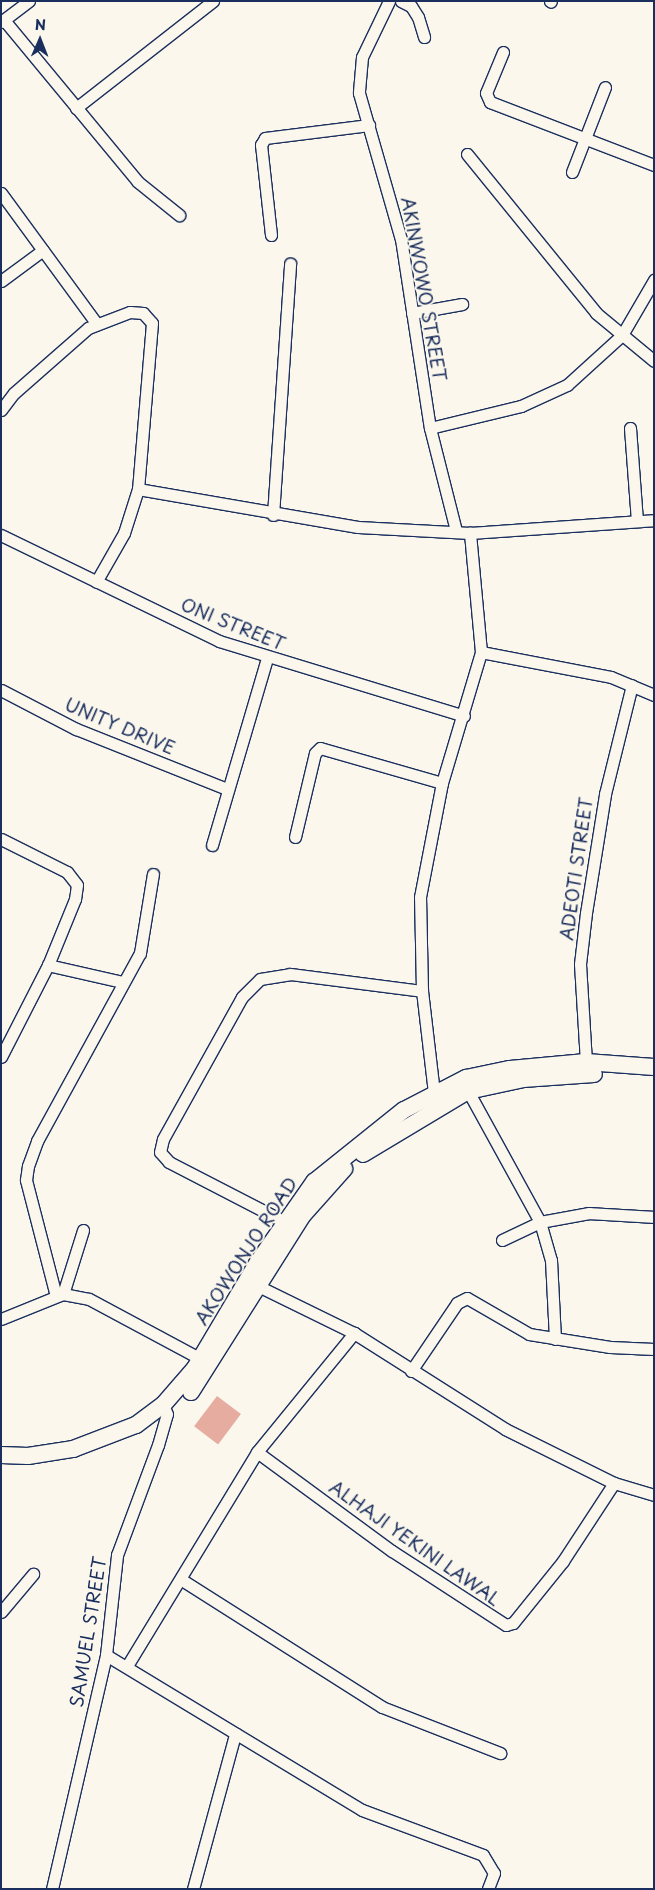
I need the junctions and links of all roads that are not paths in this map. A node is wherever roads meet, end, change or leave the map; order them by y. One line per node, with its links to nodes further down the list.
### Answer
1 (29, 1): 5 (street)
2 (214, 1): 9 (street)
3 (389, 1): 10 (street, AKINWOWO STREET)
4 (401, 1): 6 (street)
5 (3, 21): 9 (street)
6 (424, 37)
7 (503, 52): 11 (street)
8 (605, 86): 11 (street)
9 (76, 108): 16 (street)
10 (370, 125): 17 (street); 23 (street, AKINWOWO STREET)
11 (584, 138): 13 (street); 14 (street)
12 (467, 154): 25 (street)
13 (654, 165)
14 (572, 172)
15 (1, 193): 18 (street)
16 (179, 215)
17 (271, 235)
18 (43, 250): 20 (street); 24 (street)
19 (290, 264): 31 (street)
20 (1, 280)
21 (654, 280): 25 (street)
22 (462, 304): 23 (street)
23 (412, 313): 28 (street, AKINWOWO STREET)
24 (97, 324): 27 (street); 30 (street)
25 (622, 335): 26 (street); 28 (street)
26 (654, 361)
27 (1, 410)
28 (430, 428): 34 (street, AKINWOWO STREET)
29 (630, 428): 33 (street)
30 (138, 489): 31 (street); 37 (street)
31 (274, 515): 34 (street)
32 (654, 520): 33 (street)
33 (637, 521): 35 (street)
34 (456, 531): 35 (street)
35 (470, 533): 38 (street)
36 (1, 535): 37 (street, ONI STREET)
37 (96, 582): 39 (street, ONI STREET)
38 (481, 652): 40 (street); 43 (street)
39 (267, 658): 43 (street, ONI STREET); 45 (street)
40 (632, 685): 42 (street); 54 (street, ADEOTI STREET)
41 (1, 690): 45 (street, UNITY DRIVE)
42 (654, 695)
43 (464, 716): 44 (street)
44 (442, 783): 46 (street); 52 (street)
45 (227, 789): 48 (street)
46 (295, 837)
47 (1, 840): 50 (street)
48 (212, 845)
49 (153, 874): 51 (street)
50 (48, 964): 51 (street); 53 (street)
51 (122, 982): 65 (street)
52 (422, 991): 58 (street); 60 (street)
53 (1, 1057)
54 (586, 1062): 55 (main road, AKOWONJO ROAD); 58 (main road, AKOWONJO ROAD)
55 (654, 1067)
56 (654, 1078): 57 (main road, AKOWONJO ROAD)
57 (468, 1092): 61 (street); 64 (main road, AKOWONJO ROAD)
58 (434, 1093): 60 (main road, AKOWONJO ROAD)
59 (654, 1216): 61 (street)
60 (285, 1222): 64 (main road, AKOWONJO ROAD)
61 (540, 1222): 63 (street); 68 (street)
62 (84, 1230): 65 (street)
63 (502, 1240)
64 (254, 1284): 67 (street); 70 (main road, AKOWONJO ROAD); 72 (main road, AKOWONJO ROAD)
65 (59, 1295): 66 (street); 70 (street)
66 (1, 1319)
67 (354, 1333): 71 (street); 73 (street)
68 (555, 1339): 69 (street); 71 (street)
69 (654, 1349)
70 (201, 1359): 72 (main road, AKOWONJO ROAD)
71 (411, 1371): 76 (street)
72 (165, 1410): 74 (main road, AKOWONJO ROAD); 75 (main road, AKOWONJO ROAD); 81 (street, SAMUEL STREET)
73 (257, 1452): 76 (street, ALHAJI YEKINI LAWAL); 79 (street)
74 (1, 1455)
75 (1, 1465)
76 (614, 1483): 77 (street)
77 (654, 1495)
78 (33, 1574): 80 (street)
79 (182, 1580): 82 (street); 84 (street)
80 (1, 1612)
81 (106, 1655): 82 (street); 85 (street, SAMUEL STREET)
82 (127, 1666): 83 (street)
83 (235, 1734): 86 (street); 87 (street)
84 (500, 1753)
85 (52, 1889)
86 (194, 1889)
87 (488, 1889)

